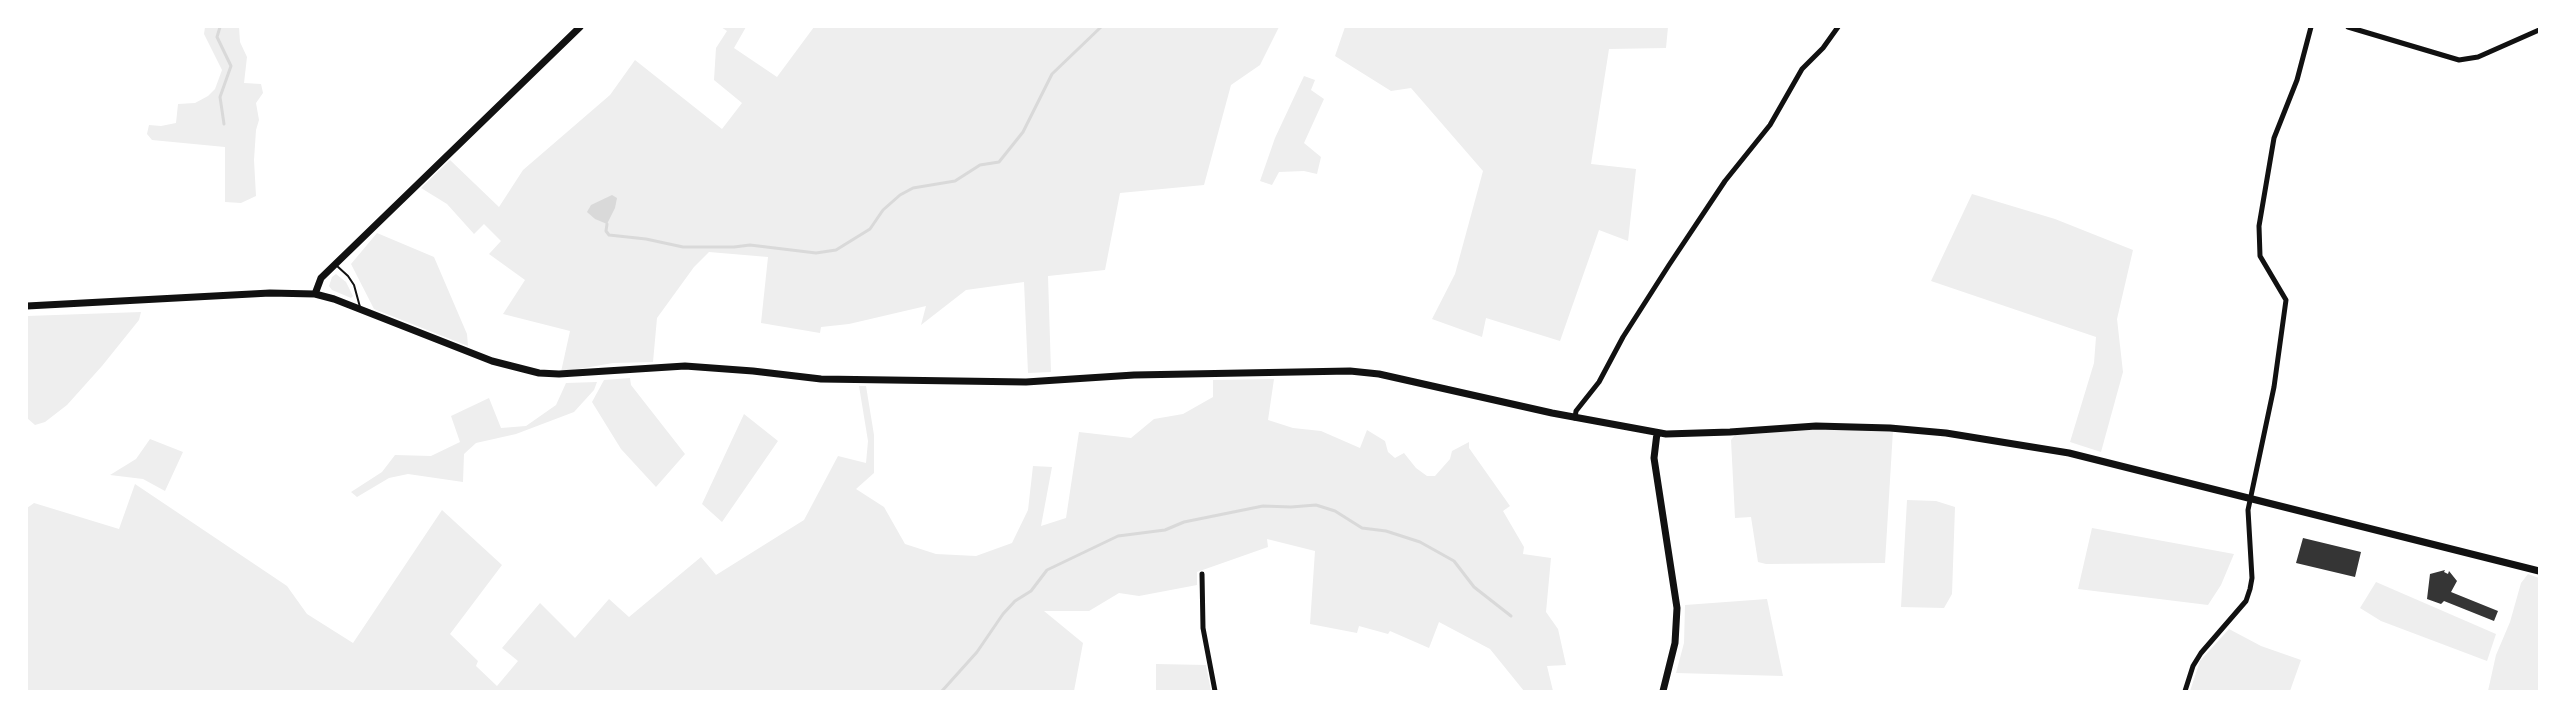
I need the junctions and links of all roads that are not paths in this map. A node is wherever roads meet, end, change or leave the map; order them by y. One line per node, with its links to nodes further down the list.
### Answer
1 (580, 27): 6 (street)
2 (1838, 27): 10 (street)
3 (2311, 27): 12 (street)
4 (2348, 27): 5 (street)
5 (2539, 30)
6 (335, 265): 7 (street); 9 (lane)
7 (315, 294): 8 (street); 9 (street)
8 (27, 306)
9 (361, 310): 10 (street)
10 (1575, 418): 11 (street)
11 (1657, 433): 12 (street); 16 (street)
12 (2250, 498): 13 (street); 17 (street)
13 (2539, 571)
14 (1202, 574): 15 (street)
15 (1215, 691)
16 (1663, 691)
17 (2185, 691)

